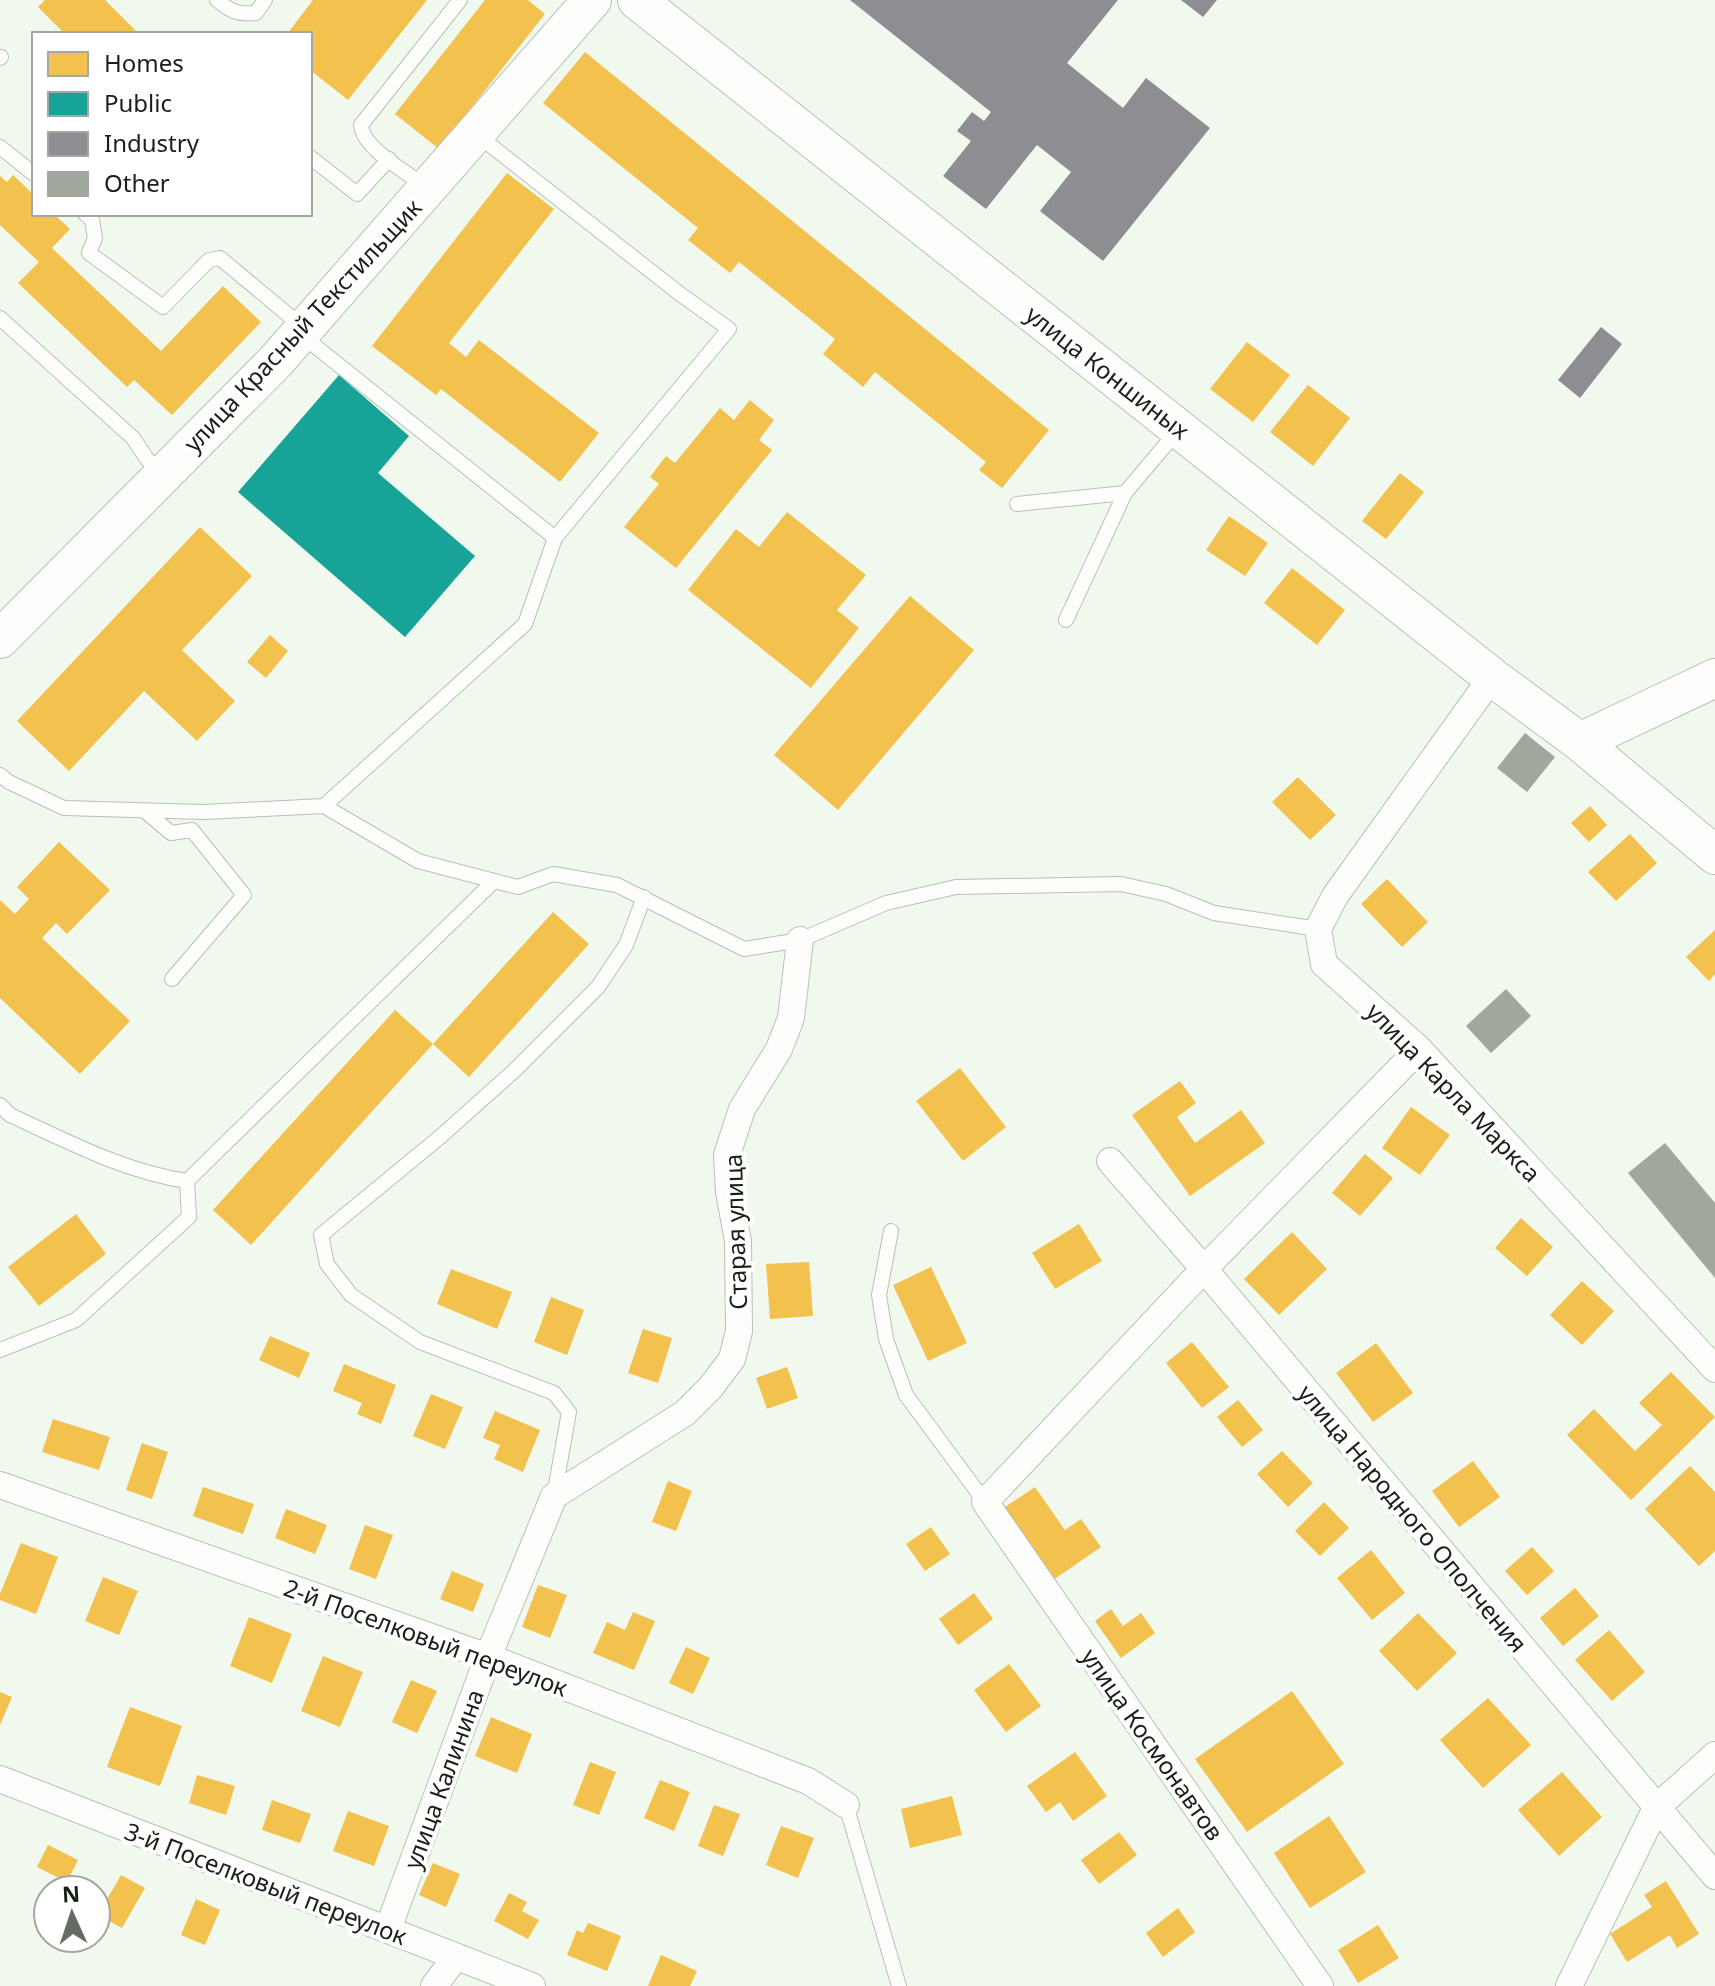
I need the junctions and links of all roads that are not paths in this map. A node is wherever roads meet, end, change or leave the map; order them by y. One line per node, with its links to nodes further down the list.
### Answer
1 (217, 0): 2 (lane)
2 (265, 0)
3 (460, 0): 9 (lane)
4 (592, 0): 6 (main road, улица Красный Текстильщик)
5 (637, 0): 15 (main road, улица Коншиных)
6 (475, 133): 11 (main road, улица Красный Текстильщик); 19 (lane)
7 (0, 147): 10 (lane)
8 (312, 159): 9 (lane)
9 (389, 159): 11 (lane)
10 (32, 172)
11 (428, 188): 14 (main road, улица Красный Текстильщик)
12 (87, 216): 14 (lane)
13 (0, 318): 16 (lane)
14 (302, 331): 16 (main road, улица Красный Текстильщик); 19 (lane)
15 (1179, 429): 17 (lane); 22 (main road, улица Коншиных)
16 (162, 475): 21 (main road, улица Красный Текстильщик)
17 (1125, 493): 18 (lane); 20 (lane)
18 (1017, 504)
19 (555, 538): 26 (lane)
20 (1066, 620)
21 (0, 639)
22 (1492, 677): 24 (main road, улица Коншиных); 31 (street)
23 (1715, 678): 24 (main road)
24 (1580, 742): 28 (main road, улица Коншиных)
25 (0, 775): 27 (lane)
26 (324, 806): 27 (lane); 29 (lane)
27 (146, 812): 33 (lane)
28 (1715, 855)
29 (494, 881): 30 (lane); 37 (lane)
30 (644, 897): 32 (lane); 43 (lane)
31 (1318, 929): 32 (lane); 34 (street, улица Карла Маркса)
32 (800, 940): 43 (street, Старая улица)
33 (172, 979)
34 (1419, 1049): 39 (street); 41 (street, улица Карла Маркса)
35 (0, 1105): 37 (lane)
36 (1110, 1161): 39 (street, улица Народного Ополчения)
37 (187, 1181): 40 (lane)
38 (891, 1231): 44 (lane)
39 (1204, 1269): 44 (street); 49 (street, улица Народного Ополчения)
40 (0, 1350)
41 (1715, 1369)
42 (0, 1485): 45 (street, 2-й Поселковый переулок)
43 (554, 1496): 45 (street, улица Калинина)
44 (985, 1502): 56 (street, улица Космонавтов)
45 (488, 1657): 48 (street, 2-й Поселковый переулок); 51 (street, улица Калинина)
46 (1715, 1755): 49 (street)
47 (0, 1779): 51 (street, 3-й Поселковый переулок)
48 (846, 1805): 55 (lane)
49 (1656, 1808): 50 (street, улица Народного Ополчения); 57 (street)
50 (1715, 1876)
51 (388, 1929): 52 (street, 3-й Поселковый переулок)
52 (455, 1958): 53 (street); 54 (street, 3-й Поселковый переулок)
53 (434, 1986)
54 (532, 1986)
55 (899, 1986)
56 (1320, 1986)
57 (1569, 1986)

